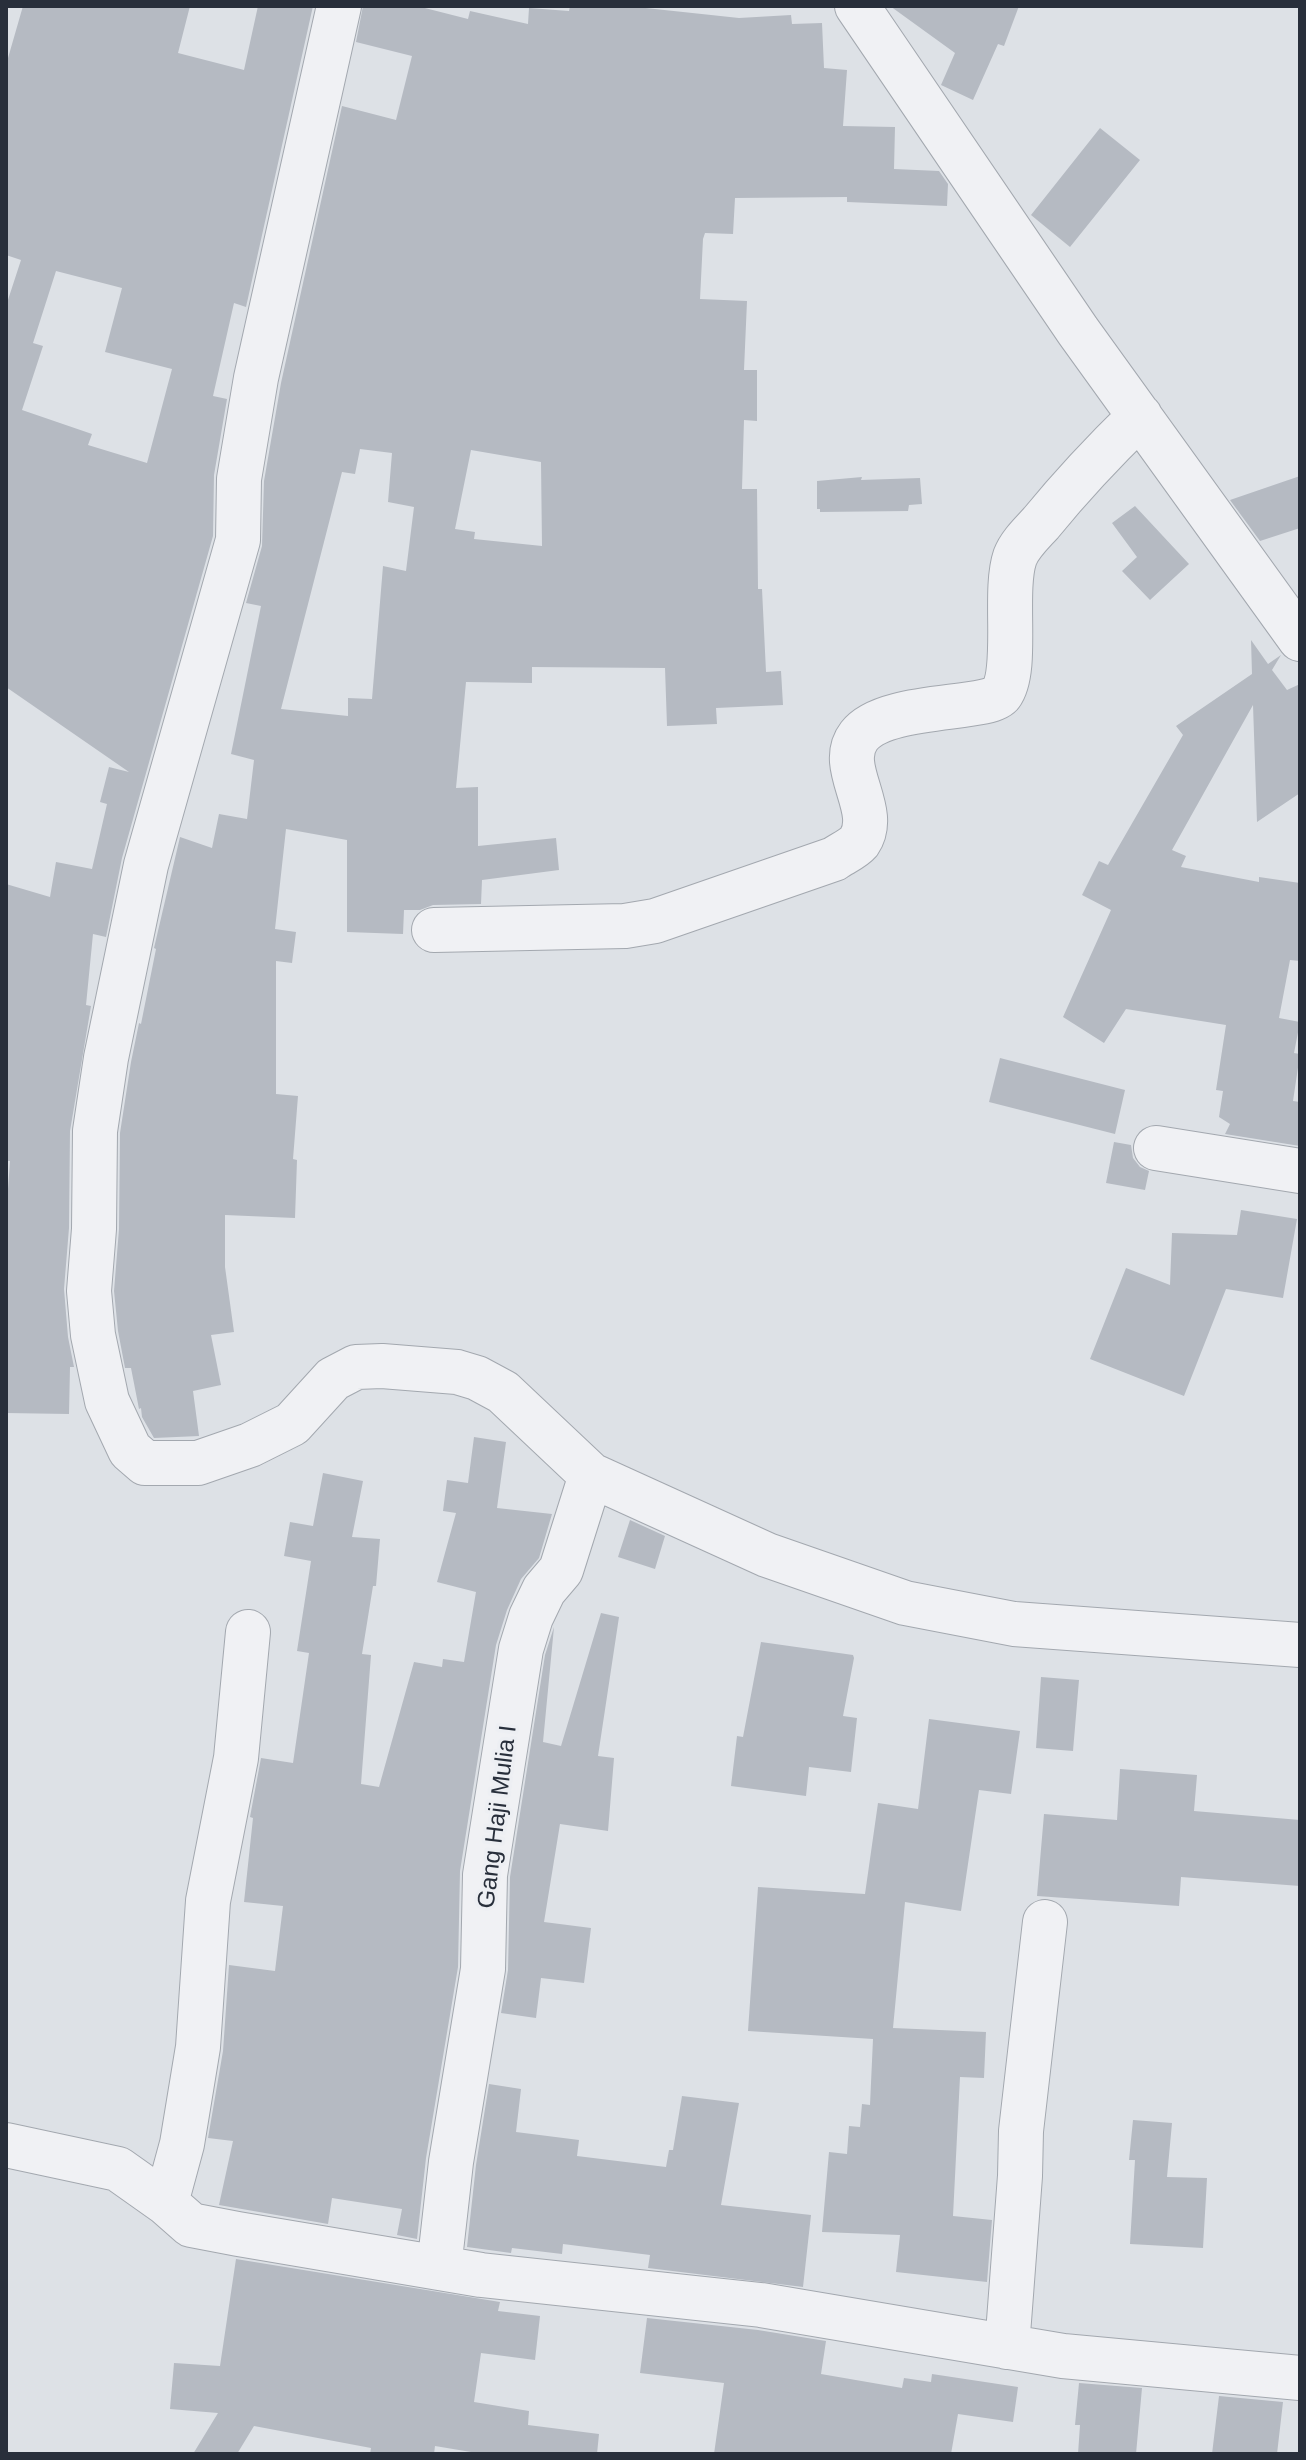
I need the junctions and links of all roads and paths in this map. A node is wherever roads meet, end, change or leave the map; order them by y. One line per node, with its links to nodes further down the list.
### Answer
1 (339, 6): 8 (street)
2 (847, 8): 3 (street)
3 (1140, 416): 4 (street); 5 (street)
4 (1300, 639)
5 (434, 930)
6 (1156, 1148): 7 (street)
7 (1300, 1171)
8 (591, 1475): 10 (street); 14 (street, Gang Haji Mulia I)
9 (248, 1632): 13 (street)
10 (1300, 1645)
11 (1045, 1922): 15 (street)
12 (6, 2145): 13 (street)
13 (166, 2203): 14 (street)
14 (439, 2268): 15 (street)
15 (1007, 2347): 16 (street)
16 (1300, 2378)

